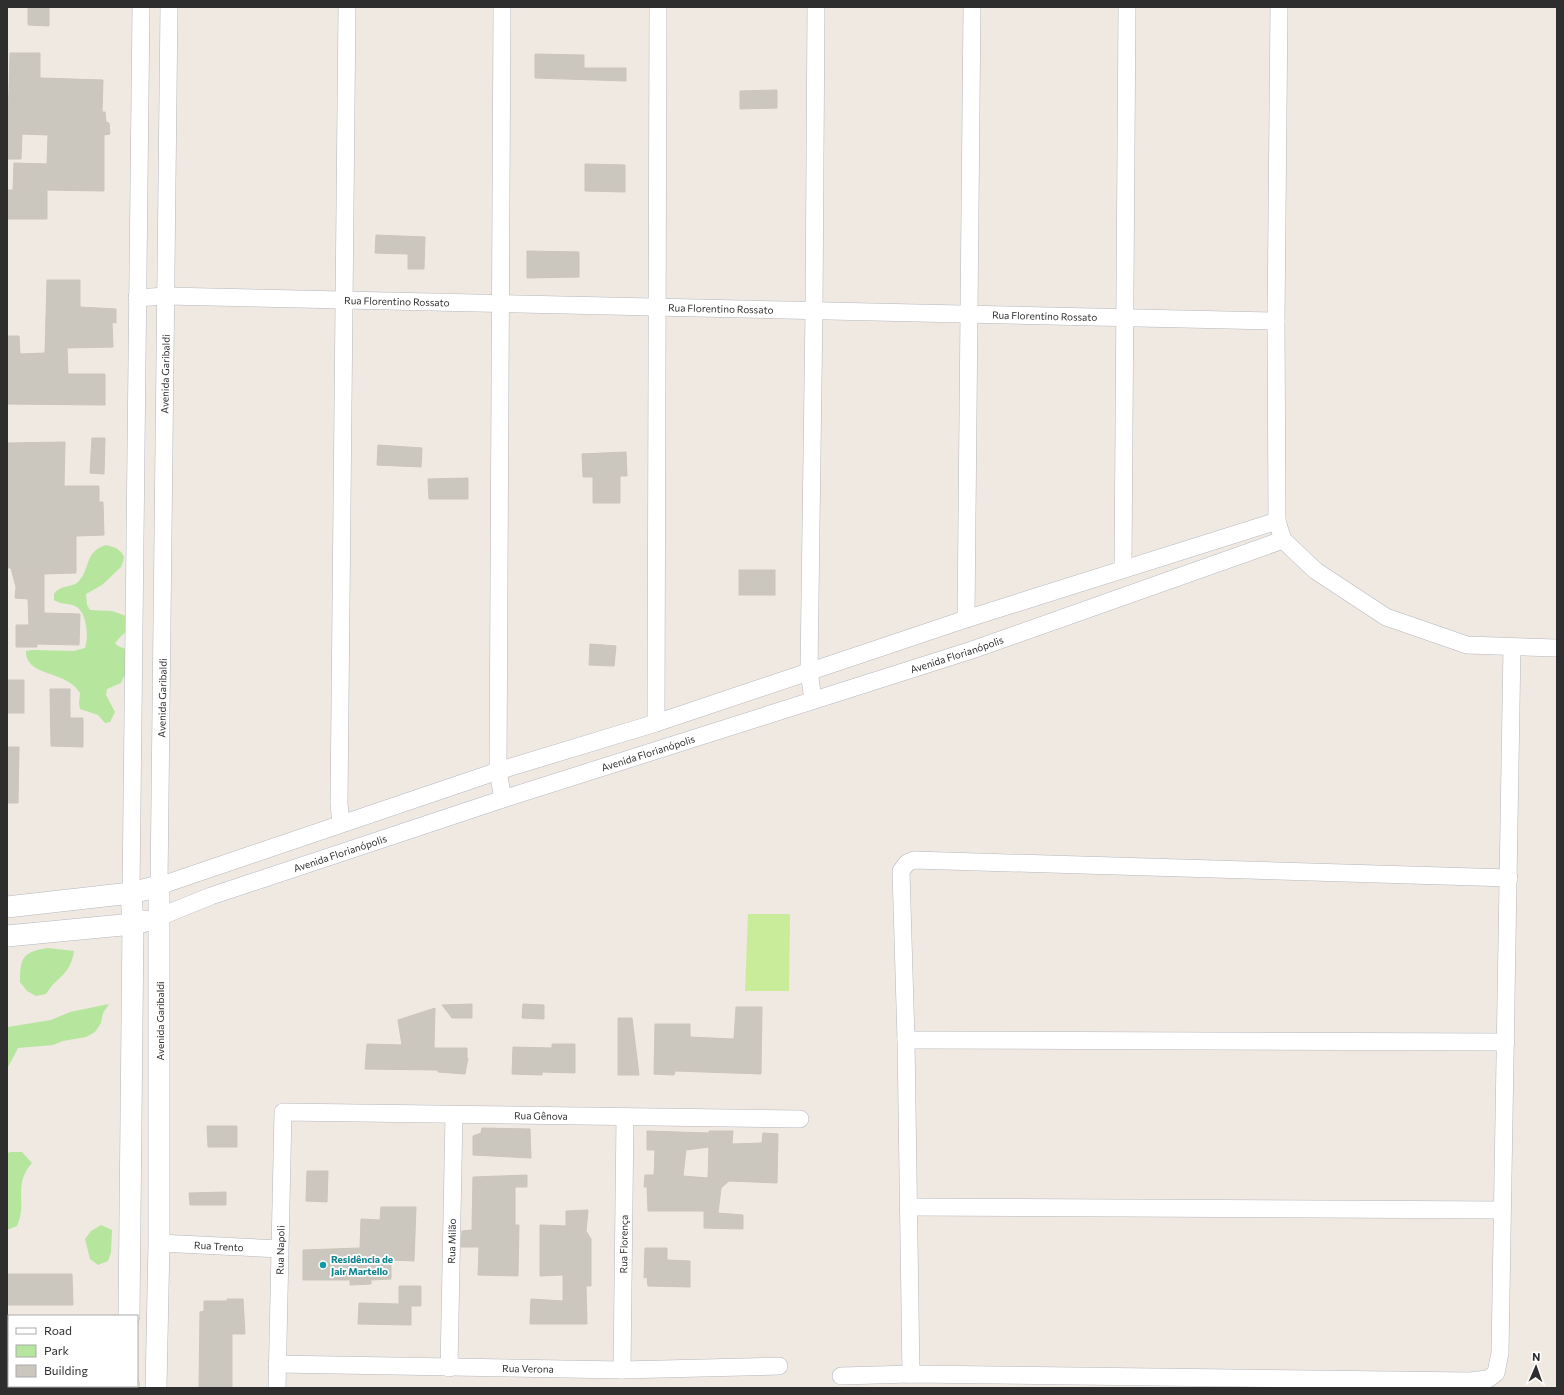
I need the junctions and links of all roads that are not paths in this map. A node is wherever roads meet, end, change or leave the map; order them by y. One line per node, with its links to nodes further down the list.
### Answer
1 (141, 7): 11 (street)
2 (169, 7): 10 (street, Avenida Garibaldi)
3 (347, 7): 12 (street)
4 (502, 7): 13 (street)
5 (658, 7): 14 (street)
6 (816, 7): 15 (street)
7 (972, 7): 16 (street)
8 (1127, 7): 17 (street)
9 (1279, 7): 18 (street)
10 (166, 296): 11 (street, Rua Florentino Rossato); 12 (street, Rua Florentino Rossato); 32 (street, Avenida Garibaldi)
11 (137, 298): 33 (street)
12 (344, 300): 13 (street, Rua Florentino Rossato); 30 (street)
13 (500, 304): 14 (street, Rua Florentino Rossato); 28 (street)
14 (658, 307): 15 (street, Rua Florentino Rossato); 27 (street)
15 (814, 311): 16 (street, Rua Florentino Rossato); 25 (street)
16 (969, 314): 17 (street, Rua Florentino Rossato); 22 (street)
17 (1125, 318): 18 (street, Rua Florentino Rossato); 21 (street)
18 (1276, 321): 19 (street)
19 (1277, 521): 20 (street); 21 (street)
20 (1283, 540): 23 (street); 26 (street, Avenida Florianópolis)
21 (1123, 568): 22 (street)
22 (966, 619): 25 (street)
23 (1512, 647): 24 (street); 31 (street)
24 (1557, 648)
25 (809, 671): 26 (street); 27 (street)
26 (813, 700): 29 (street, Avenida Florianópolis)
27 (656, 723): 28 (street)
28 (498, 771): 29 (street); 30 (street)
29 (503, 799): 35 (street, Avenida Florianópolis)
30 (341, 823): 32 (street)
31 (1509, 878): 38 (street); 39 (street)
32 (159, 886): 33 (street); 35 (street, Avenida Garibaldi)
33 (131, 893): 34 (street); 36 (street)
34 (7, 907)
35 (159, 917): 36 (street, Avenida Florianópolis); 47 (street, Avenida Garibaldi)
36 (133, 924): 37 (street, Avenida Florianópolis); 46 (street)
37 (7, 936)
38 (906, 1040): 39 (street); 44 (street)
39 (1506, 1042): 45 (street)
40 (283, 1112): 41 (street, Rua Gênova); 48 (street, Rua Napoli)
41 (454, 1115): 42 (street, Rua Gênova); 52 (street, Rua Milão)
42 (625, 1117): 43 (street, Rua Gênova); 53 (street, Rua Florença)
43 (800, 1119)
44 (908, 1207): 45 (street); 54 (street)
45 (1502, 1210): 56 (street)
46 (129, 1243): 47 (street); 49 (street)
47 (159, 1243): 48 (street, Rua Trento); 57 (street, Avenida Garibaldi)
48 (279, 1249): 50 (street, Rua Napoli)
49 (129, 1315)
50 (277, 1364): 52 (street, Rua Verona); 58 (street, Rua Napoli)
51 (779, 1366): 53 (street, Rua Verona)
52 (449, 1368): 53 (street, Rua Verona)
53 (622, 1370)
54 (911, 1374): 55 (street); 56 (street)
55 (842, 1376)
56 (1470, 1384)
57 (156, 1388)
58 (277, 1388)

